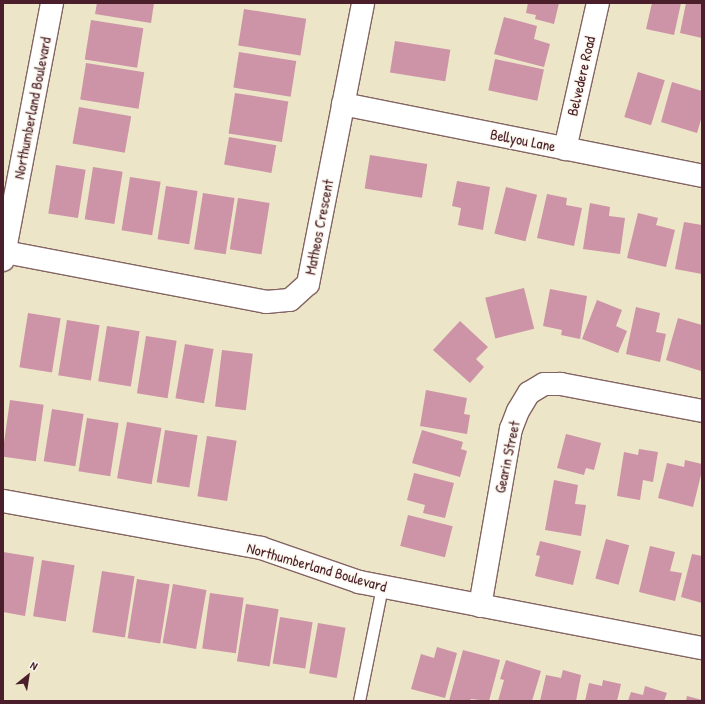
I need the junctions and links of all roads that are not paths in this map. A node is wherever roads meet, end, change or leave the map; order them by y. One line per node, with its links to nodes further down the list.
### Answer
1 (52, 3): 7 (street, Northumberland Boulevard)
2 (363, 3): 4 (street, Matheos Crescent)
3 (598, 3): 5 (street, Belvedere Road)
4 (344, 104): 5 (street, Bellyou Lane); 7 (street, Matheos Crescent)
5 (565, 149): 6 (street, Bellyou Lane)
6 (702, 176)
7 (4, 256)
8 (702, 410): 11 (street, Gearin Street)
9 (3, 500): 10 (street, Northumberland Boulevard)
10 (382, 587): 11 (street, Northumberland Boulevard); 13 (lane)
11 (480, 606): 12 (street, Northumberland Boulevard)
12 (702, 648)
13 (359, 701)

